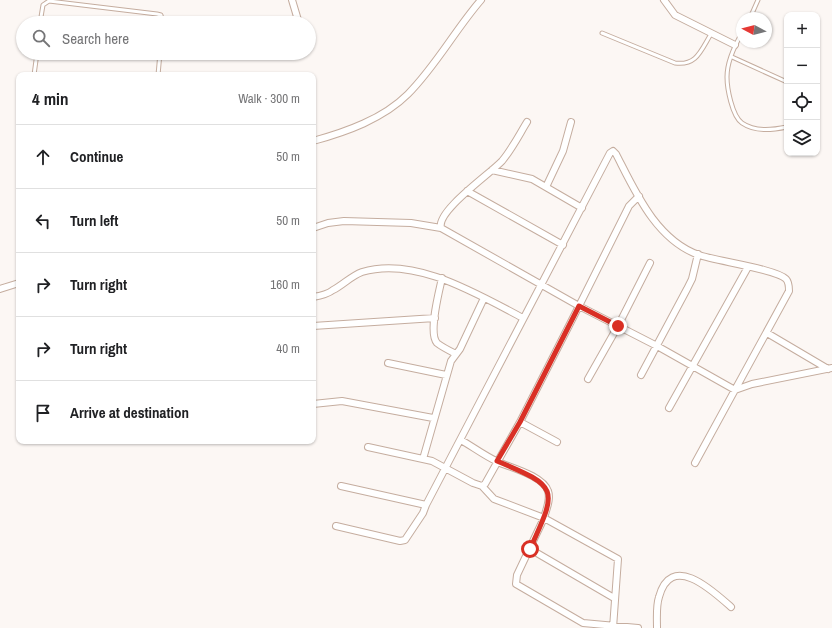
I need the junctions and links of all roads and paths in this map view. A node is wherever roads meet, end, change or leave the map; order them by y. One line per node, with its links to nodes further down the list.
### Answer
1 (292, 0): 9 (street)
2 (481, 0): 22 (street)
3 (664, 0): 11 (street)
4 (758, 0): 6 (lane)
5 (58, 1): 7 (lane); 8 (lane)
6 (753, 12)
7 (41, 16)
8 (161, 16)
9 (297, 16)
10 (602, 33): 11 (lane)
11 (711, 34): 12 (street)
12 (735, 45): 13 (lane)
13 (732, 57): 18 (lane); 21 (lane)
14 (36, 60): 16 (lane)
15 (159, 60): 17 (lane)
16 (34, 72)
17 (158, 72)
18 (784, 81)
19 (526, 122): 23 (street)
20 (571, 122): 24 (street)
21 (784, 127)
22 (316, 141)
23 (492, 170): 24 (street); 25 (street)
24 (546, 187): 27 (street)
25 (467, 191): 29 (street); 30 (street)
26 (639, 196): 27 (street); 31 (street); 40 (street)
27 (582, 208): 30 (street)
28 (316, 227): 29 (street)
29 (442, 228): 36 (street)
30 (563, 245): 36 (street)
31 (698, 254): 33 (street); 46 (street)
32 (650, 263): 44 (street)
33 (748, 267): 45 (street); 49 (street)
34 (442, 278): 38 (street); 39 (street); 41 (street)
35 (16, 284): 37 (street)
36 (541, 286): 40 (street); 42 (street)
37 (0, 289)
38 (316, 296)
39 (484, 298): 42 (street); 47 (street)
40 (579, 306): 44 (street); 58 (street)
41 (435, 318): 43 (street); 47 (street)
42 (523, 318): 59 (street)
43 (316, 326)
44 (618, 326): 46 (street); 53 (street)
45 (767, 333): 50 (street); 54 (street)
46 (657, 346): 49 (street); 52 (street)
47 (456, 354): 51 (street)
48 (388, 363): 51 (street)
49 (692, 367): 54 (street); 56 (street)
50 (830, 368): 54 (street)
51 (446, 375): 57 (street)
52 (641, 375)
53 (588, 379)
54 (735, 390): 64 (street)
55 (316, 404): 57 (street)
56 (669, 408)
57 (433, 418): 62 (street)
58 (520, 422): 60 (street); 63 (street)
59 (460, 440): 63 (street); 65 (street)
60 (557, 442)
61 (368, 447): 62 (street)
62 (423, 459): 65 (street)
63 (497, 461): 67 (street); 69 (street)
64 (695, 463)
65 (446, 468): 67 (street); 68 (street)
66 (341, 486): 68 (street)
67 (482, 486): 69 (street)
68 (426, 505): 70 (street)
69 (544, 518): 71 (street); 72 (street)
70 (336, 526)
71 (530, 549): 72 (street); 74 (street)
72 (614, 598): 74 (street)
73 (731, 607): 76 (street)
74 (613, 627): 75 (street)
75 (638, 628)
76 (657, 628)

